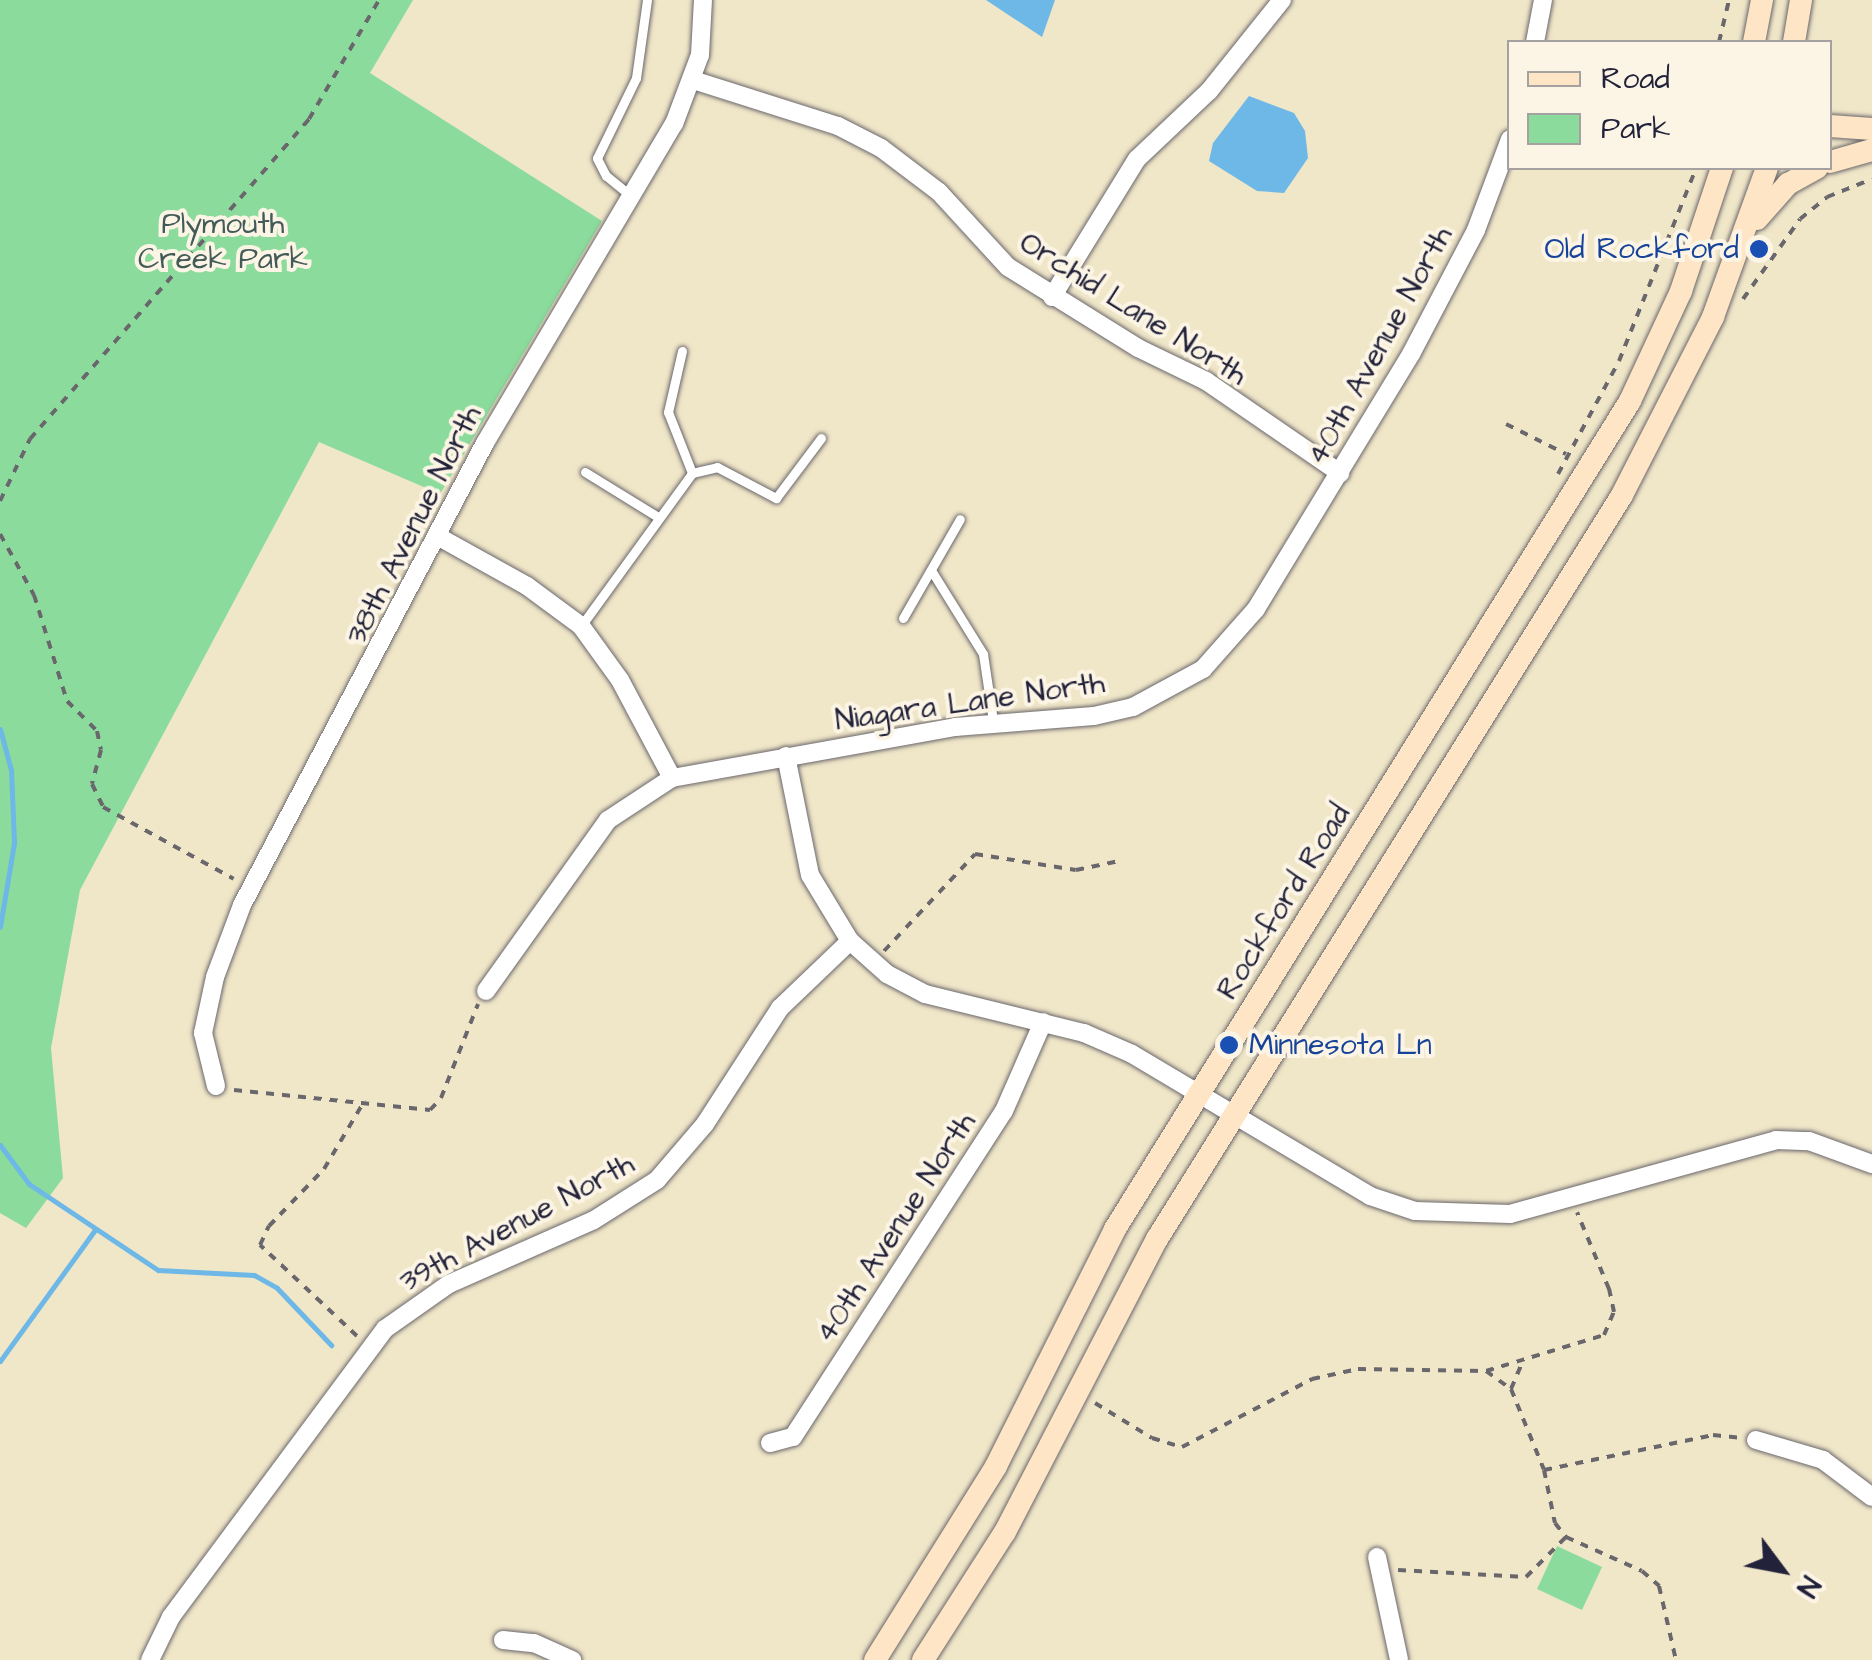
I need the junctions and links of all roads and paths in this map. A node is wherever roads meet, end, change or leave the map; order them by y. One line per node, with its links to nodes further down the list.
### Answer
1 (379, 0): 32 (path)
2 (647, 0): 22 (lane)
3 (704, 0): 13 (street, 38th Avenue North)
4 (1282, 0): 24 (street)
5 (1543, 0): 9 (street)
6 (1730, 0): 10 (path)
7 (1762, 0): 11 (main road)
8 (1801, 0): 12 (main road)
9 (1535, 40)
10 (1720, 40)
11 (1754, 40)
12 (1794, 40)
13 (694, 80): 22 (street, 38th Avenue North); 24 (street, Orchid Lane North)
14 (1832, 126): 15 (main road)
15 (1872, 129)
16 (1507, 146): 30 (street, 40th Avenue North)
17 (1872, 150): 18 (main road)
18 (1832, 161)
19 (1721, 170): 51 (main road, Rockford Road)
20 (1767, 170): 23 (main road)
21 (1814, 170): 23 (main road)
22 (632, 196): 36 (street, 38th Avenue North)
23 (1745, 245): 53 (main road)
24 (1052, 297): 30 (street, Orchid Lane North)
25 (682, 351): 31 (lane)
26 (1506, 424): 28 (path)
27 (821, 438): 31 (lane)
28 (1566, 454)
29 (585, 472): 33 (lane)
30 (1340, 472): 38 (street, 40th Avenue North)
31 (692, 473): 33 (lane)
32 (0, 500)
33 (658, 517): 40 (lane)
34 (960, 518): 37 (lane)
35 (0, 534): 45 (path)
36 (439, 537): 40 (street); 45 (street, 38th Avenue North)
37 (931, 570): 39 (lane); 41 (lane)
38 (1280, 571): 41 (street, Niagara Lane North)
39 (903, 618)
40 (581, 626): 43 (street)
41 (992, 721): 42 (street, Niagara Lane North)
42 (786, 756): 43 (street, Niagara Lane North); 46 (street)
43 (672, 778): 48 (street)
44 (1119, 861): 47 (path)
45 (250, 887): 50 (street, 38th Avenue North)
46 (850, 941): 47 (street); 56 (street, 39th Avenue North)
47 (874, 962): 49 (street)
48 (486, 991): 52 (path)
49 (1043, 1022): 51 (street); 62 (street, 40th Avenue North)
50 (216, 1086): 52 (path)
51 (1200, 1091): 53 (street); 70 (main road, Rockford Road)
52 (364, 1100): 56 (path)
53 (1236, 1114): 55 (street); 71 (main road)
54 (1872, 1164): 55 (street)
55 (1572, 1198): 57 (path)
56 (370, 1346): 68 (street, 39th Avenue North)
57 (1524, 1359): 58 (path); 59 (path)
58 (1486, 1371): 59 (path); 60 (path)
59 (1511, 1390): 63 (path)
60 (1090, 1401)
61 (1756, 1440): 63 (path); 64 (street)
62 (770, 1443)
63 (1544, 1470): 65 (path)
64 (1872, 1497)
65 (1566, 1537): 66 (path); 73 (path)
66 (1379, 1564): 72 (street)
67 (503, 1640): 69 (street)
68 (150, 1660)
69 (572, 1660)
70 (875, 1660)
71 (923, 1660)
72 (1400, 1660)
73 (1676, 1660)

